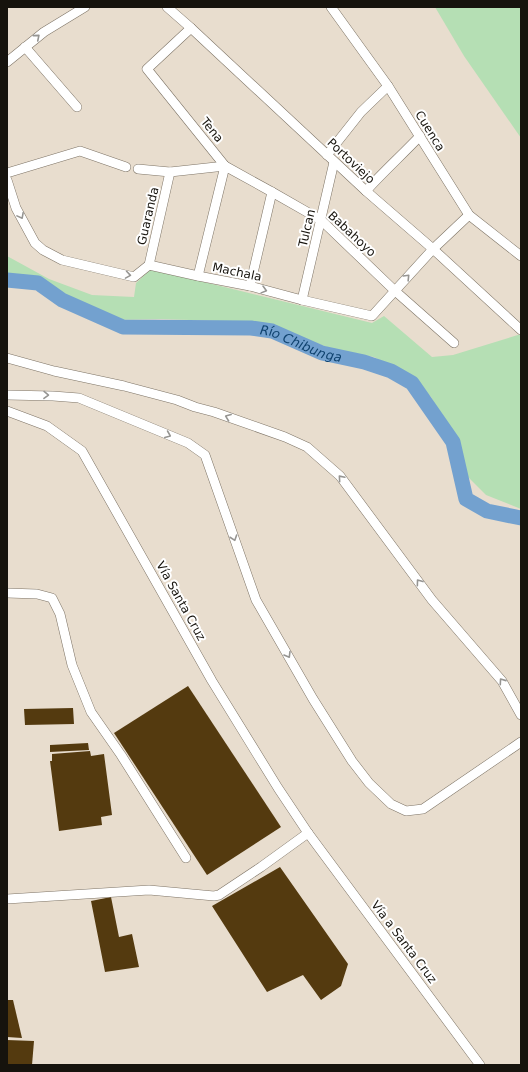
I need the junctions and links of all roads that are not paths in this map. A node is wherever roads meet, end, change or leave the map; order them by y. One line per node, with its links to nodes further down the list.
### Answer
1 (85, 7): 5 (street, one-way to 1)
2 (166, 7): 4 (street, Portoviejo)
3 (331, 7): 7 (street, Cuenca)
4 (191, 28): 10 (street, Portoviejo); 12 (street, Tena)
5 (25, 47): 6 (street); 8 (street)
6 (7, 62)
7 (388, 86): 9 (street, Cuenca); 10 (street, Tulcan)
8 (76, 107)
9 (420, 136): 17 (street); 19 (street, Cuenca)
10 (330, 158): 17 (street, Portoviejo); 20 (street, Tulcan)
11 (126, 166): 15 (street)
12 (225, 166): 14 (street); 18 (street, Babahoyo); 24 (street)
13 (138, 169): 14 (street)
14 (170, 172): 23 (street, Guaranda)
15 (7, 174)
16 (7, 180): 23 (street, one-way to 23)
17 (366, 191): 21 (street, Portoviejo)
18 (272, 192): 20 (street, Babahoyo); 25 (street)
19 (469, 215): 21 (street, Machala); 22 (street, Cuenca)
20 (321, 220): 26 (street, Babahoyo); 27 (street, Tulcan)
21 (434, 249): 26 (street, Machala, one-way to 21); 28 (street, Portoviejo)
22 (521, 256)
23 (149, 265): 24 (street, Machala)
24 (198, 276): 25 (street, Machala)
25 (250, 286): 27 (street, Machala, one-way to 27)
26 (394, 290): 27 (street, Machala); 29 (street, Babahoyo)
27 (302, 300)
28 (521, 330)
29 (454, 344)
30 (7, 358): 34 (street, one-way to 30)
31 (7, 395): 35 (street, one-way to 35)
32 (7, 411): 36 (street, Vía Santa Cruz)
33 (7, 593): 37 (street)
34 (521, 715)
35 (521, 742)
36 (308, 833): 38 (street); 39 (street, Vía a Santa Cruz)
37 (186, 858)
38 (7, 899)
39 (480, 1065)

